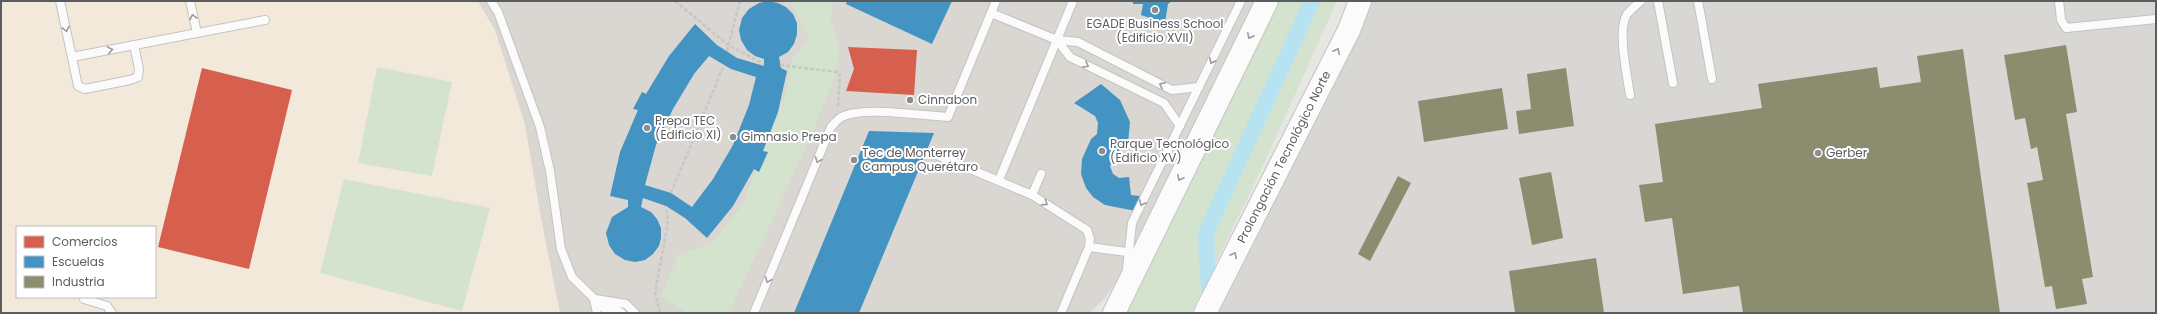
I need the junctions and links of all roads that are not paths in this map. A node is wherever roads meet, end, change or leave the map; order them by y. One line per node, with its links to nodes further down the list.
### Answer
1 (60, 1): 19 (lane, one-way to 19)
2 (190, 1): 16 (lane, one-way to 2)
3 (491, 1): 31 (lane)
4 (996, 1): 13 (lane)
5 (1073, 1): 17 (lane)
6 (1241, 1): 22 (lane, one-way to 22)
7 (1267, 1): 30 (main road, one-way to 30)
8 (1360, 1): 42 (main road, Prolongación Tecnológico Norte, one-way to 8)
9 (1640, 1): 23 (lane)
10 (1658, 1): 21 (lane)
11 (1698, 1): 20 (lane)
12 (2059, 1): 14 (lane)
13 (991, 13): 17 (lane); 39 (lane, one-way to 39)
14 (2156, 19)
15 (265, 20): 16 (lane)
16 (197, 33): 18 (lane)
17 (1057, 40): 22 (lane, one-way to 17); 24 (lane, one-way to 24); 27 (lane)
18 (134, 45): 19 (lane, one-way to 18); 19 (lane)
19 (72, 57)
20 (1712, 79)
21 (1673, 83)
22 (1199, 87): 24 (lane)
23 (1630, 95)
24 (1180, 126): 30 (lane, one-way to 30)
25 (932, 154): 27 (lane)
26 (1041, 174): 28 (lane)
27 (999, 180): 28 (lane)
28 (1032, 195): 29 (lane, one-way to 29)
29 (1089, 247): 30 (lane); 40 (lane)
30 (1136, 253): 41 (main road)
31 (594, 298): 34 (lane); 35 (lane); 36 (lane); 37 (lane); 38 (lane)
32 (84, 299): 33 (lane)
33 (112, 313)
34 (597, 313)
35 (602, 313)
36 (609, 313)
37 (622, 313)
38 (635, 313)
39 (754, 313)
40 (1061, 313)
41 (1114, 313)
42 (1205, 313)

